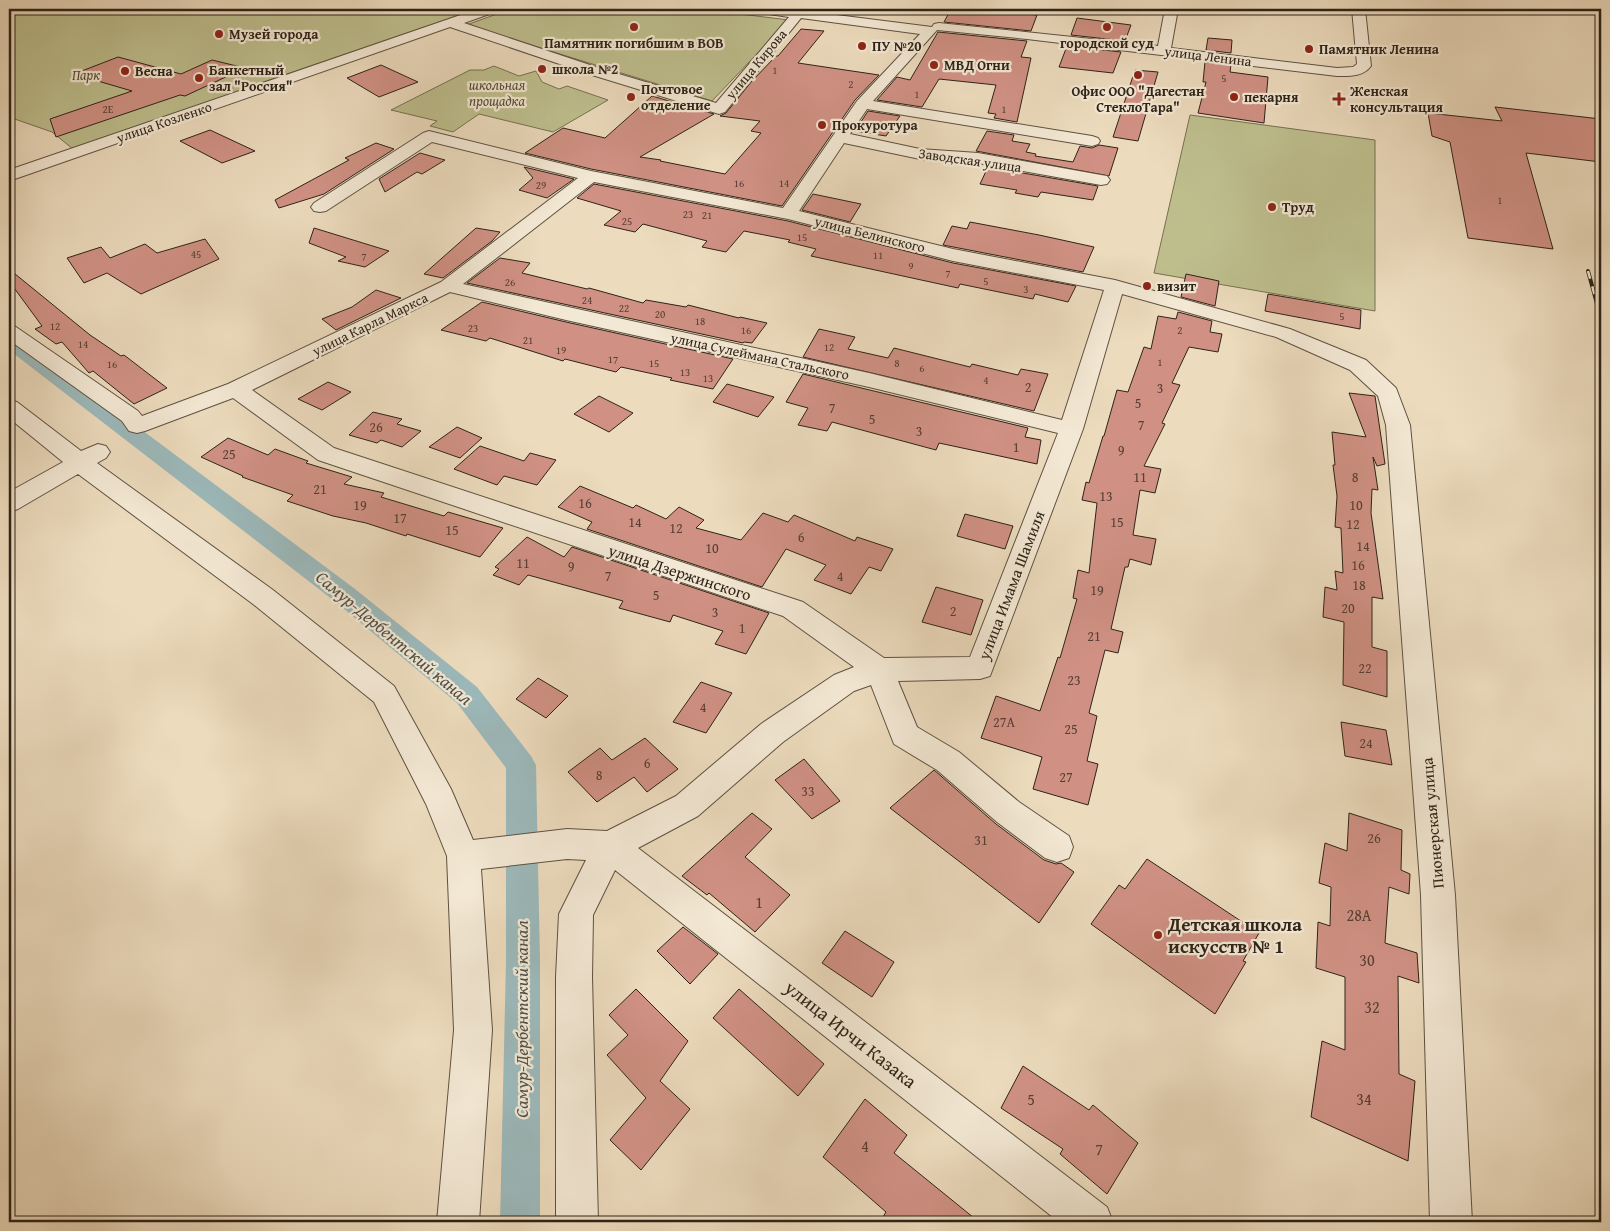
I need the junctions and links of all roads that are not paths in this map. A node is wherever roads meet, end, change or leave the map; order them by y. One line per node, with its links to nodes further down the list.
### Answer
1 (490, 9): 7 (street, улица Козленко)
2 (760, 9): 6 (street, улица Ленина)
3 (1172, 9): 9 (street)
4 (1359, 9): 9 (street, улица Ленина)
5 (843, 13): 6 (street, улица Ленина); 8 (street, улица Ленина)
6 (798, 14): 7 (street, улица Кирова)
7 (451, 23): 13 (street, улица Козленко)
8 (935, 29): 9 (street, улица Ленина); 10 (street)
9 (1164, 50)
10 (862, 104): 11 (street); 12 (street)
11 (839, 137): 15 (street, Заводская улица); 17 (street)
12 (1092, 141)
13 (9, 176)
14 (591, 176): 16 (street, улица Белинского); 17 (street, улица Белинского); 18 (street, улица Карла Маркса)
15 (1101, 180)
16 (320, 207)
17 (788, 214): 19 (street, улица Белинского)
18 (448, 286): 21 (street, улица Карла Маркса); 24 (street, улица Сулеймана Стальского)
19 (1115, 286): 23 (street, улица Белинского); 24 (street, улица Имама Шамиля)
20 (9, 331): 21 (street, улица Карла Маркса)
21 (236, 389): 27 (street, улица Дзержинского)
22 (9, 407): 25 (street)
23 (1398, 425): 34 (street, Пионерская улица)
24 (1071, 429): 27 (street, улица Имама Шамиля)
25 (89, 457): 26 (street); 30 (street)
26 (9, 504)
27 (879, 670): 28 (street, улица Имама Шамиля); 29 (street)
28 (610, 846): 30 (street); 32 (street); 33 (street, улица Ирчи Казака)
29 (1057, 847)
30 (464, 856): 31 (street)
31 (458, 1222)
32 (577, 1222)
33 (1092, 1222)
34 (1450, 1222)

